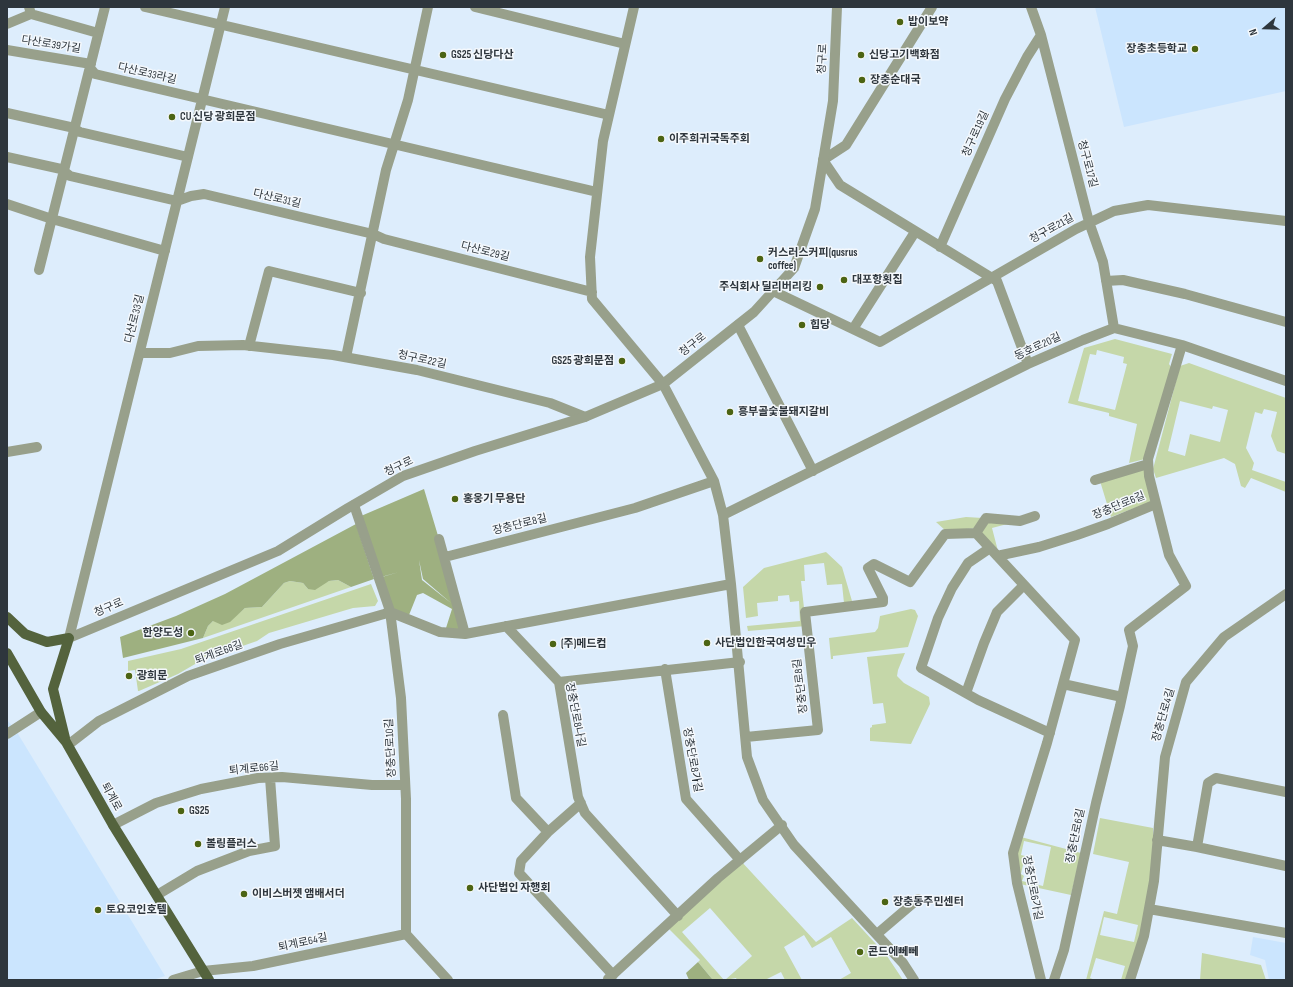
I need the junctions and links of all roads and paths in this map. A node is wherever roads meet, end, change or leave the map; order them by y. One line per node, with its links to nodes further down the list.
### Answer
1 (105, 7): 13 (street)
2 (145, 7): 12 (street)
3 (225, 7): 12 (street, 다산로33길)
4 (428, 7): 18 (street)
5 (476, 7): 15 (street)
6 (634, 7): 15 (street)
7 (837, 7): 26 (street, 청구로)
8 (1031, 7): 14 (street, 청구로17길)
9 (930, 8): 26 (street)
10 (30, 10): 11 (street, 다산로39가길); 13 (street, 다산로39가길)
11 (7, 24)
12 (221, 24): 18 (street); 19 (street, 다산로33길)
13 (98, 33): 17 (street)
14 (1041, 35): 33 (street, 청구로17길); 36 (street, 청구로19길)
15 (625, 44): 21 (street)
16 (7, 50): 17 (street, 다산로39가길)
17 (90, 66): 19 (street, 다산로33라길); 22 (street)
18 (414, 69): 21 (street); 23 (street)
19 (202, 99): 23 (street); 25 (street, 다산로33길)
20 (7, 113): 22 (street)
21 (609, 115): 28 (street)
22 (75, 130): 25 (street); 27 (street)
23 (394, 144): 28 (street); 35 (street)
24 (7, 156): 27 (street)
25 (188, 157): 29 (street, 다산로33길)
26 (823, 160): 34 (street); 41 (street, 청구로)
27 (64, 171): 29 (street); 31 (street)
28 (597, 192): 42 (street)
29 (177, 201): 35 (street, 다산로31길); 37 (street, 다산로33길)
30 (7, 204): 31 (street)
31 (52, 219): 37 (street); 38 (street)
32 (1286, 221): 33 (street, 청구로21길)
33 (1089, 222): 39 (street, 청구로21길); 40 (street, 청구로17길)
34 (915, 232): 36 (street); 47 (street)
35 (373, 234): 42 (street, 다산로29길); 43 (street)
36 (940, 247): 39 (street)
37 (164, 251): 50 (street, 다산로33길)
38 (39, 270)
39 (991, 278): 47 (street, 청구로21길); 52 (street)
40 (1106, 281): 44 (street); 46 (street, 청구로17길)
41 (773, 291): 45 (street, 청구로); 47 (street, 청구로21길)
42 (592, 292): 54 (street)
43 (360, 293): 49 (street); 51 (street)
44 (1286, 322)
45 (738, 324): 54 (street, 청구로); 59 (street)
46 (1114, 328): 48 (street); 52 (street, 동호로20길)
47 (853, 329)
48 (1182, 345): 53 (street); 58 (street, 장충단로6길)
49 (249, 346): 50 (street, 청구로22길); 51 (street, 청구로22길)
50 (140, 353): 78 (street, 다산로33길)
51 (346, 357): 55 (street, 청구로22길)
52 (1028, 364): 59 (street, 동호로20길)
53 (1286, 381)
54 (662, 384): 55 (street, 청구로); 61 (street)
55 (585, 417): 63 (street, 청구로)
56 (37, 447): 57 (street)
57 (7, 452)
58 (1148, 464): 60 (street); 62 (street, 장충단로6길)
59 (813, 471): 64 (street, 동호로20길)
60 (1095, 480)
61 (714, 481): 64 (street); 70 (street, 장충단로8길)
62 (1156, 504): 69 (street, 장충단로6길); 85 (street, 장충단로6길)
63 (354, 505): 74 (street, 장충단로10길); 78 (street, 청구로)
64 (723, 515): 71 (street)
65 (1035, 516): 66 (street)
66 (976, 533): 68 (street, 장충단로6가길); 90 (street, 장충단로8길)
67 (439, 539): 70 (street)
68 (990, 548): 69 (street, 장충단로6가길); 84 (street)
69 (998, 556): 72 (street, 장충단로6가길)
70 (445, 557): 77 (street)
71 (731, 584): 76 (street); 80 (street)
72 (1024, 585): 83 (street, 장충단로6가길); 84 (street)
73 (1286, 594): 99 (street, 장충단로4길)
74 (390, 612): 77 (street); 91 (street, 퇴계로68길); 93 (street, 장충단로10길)
75 (7, 617): 78 (main road)
76 (506, 626): 77 (street); 82 (street, 장충단로8나길)
77 (465, 634)
78 (69, 638): 91 (main road)
79 (7, 653): 86 (main road, 퇴계로)
80 (740, 662): 81 (street); 90 (street)
81 (665, 669): 82 (street); 101 (street, 장충단로8가길)
82 (559, 682): 95 (street, 장충단로8나길)
83 (1063, 684): 85 (street); 88 (street, 장충단로6가길)
84 (966, 693): 88 (street)
85 (1122, 697): 116 (street, 장충단로6길)
86 (42, 712): 89 (street); 91 (main road, 퇴계로)
87 (503, 715): 98 (street)
88 (1050, 733): 115 (street, 장충단로6가길)
89 (7, 734)
90 (746, 737): 97 (street)
91 (67, 744): 96 (main road, 퇴계로)
92 (270, 778): 93 (street, 퇴계로66길); 96 (street, 퇴계로66길); 103 (street)
93 (405, 785): 108 (street, 장충단로10길)
94 (1286, 792): 100 (street)
95 (581, 803): 98 (street); 106 (street, 장충단로8나길)
96 (113, 825): 103 (main road, 퇴계로)
97 (782, 825): 101 (street); 109 (street)
98 (548, 832): 111 (street)
99 (1157, 840): 100 (street); 105 (street, 장충단로4길)
100 (1197, 847): 102 (street)
101 (740, 860): 106 (street)
102 (1286, 866)
103 (157, 896): 110 (main road, 퇴계로)
104 (918, 899): 109 (street)
105 (1149, 908): 107 (street); 117 (street, 장충단로4길)
106 (678, 916): 111 (street)
107 (1286, 933)
108 (406, 934): 110 (street, 퇴계로64길); 113 (street)
109 (877, 934): 114 (street)
110 (206, 976): 112 (street, 퇴계로64길)
111 (610, 978)
112 (173, 980)
113 (448, 980)
114 (914, 980)
115 (1041, 980)
116 (1054, 980)
117 (1130, 980)

